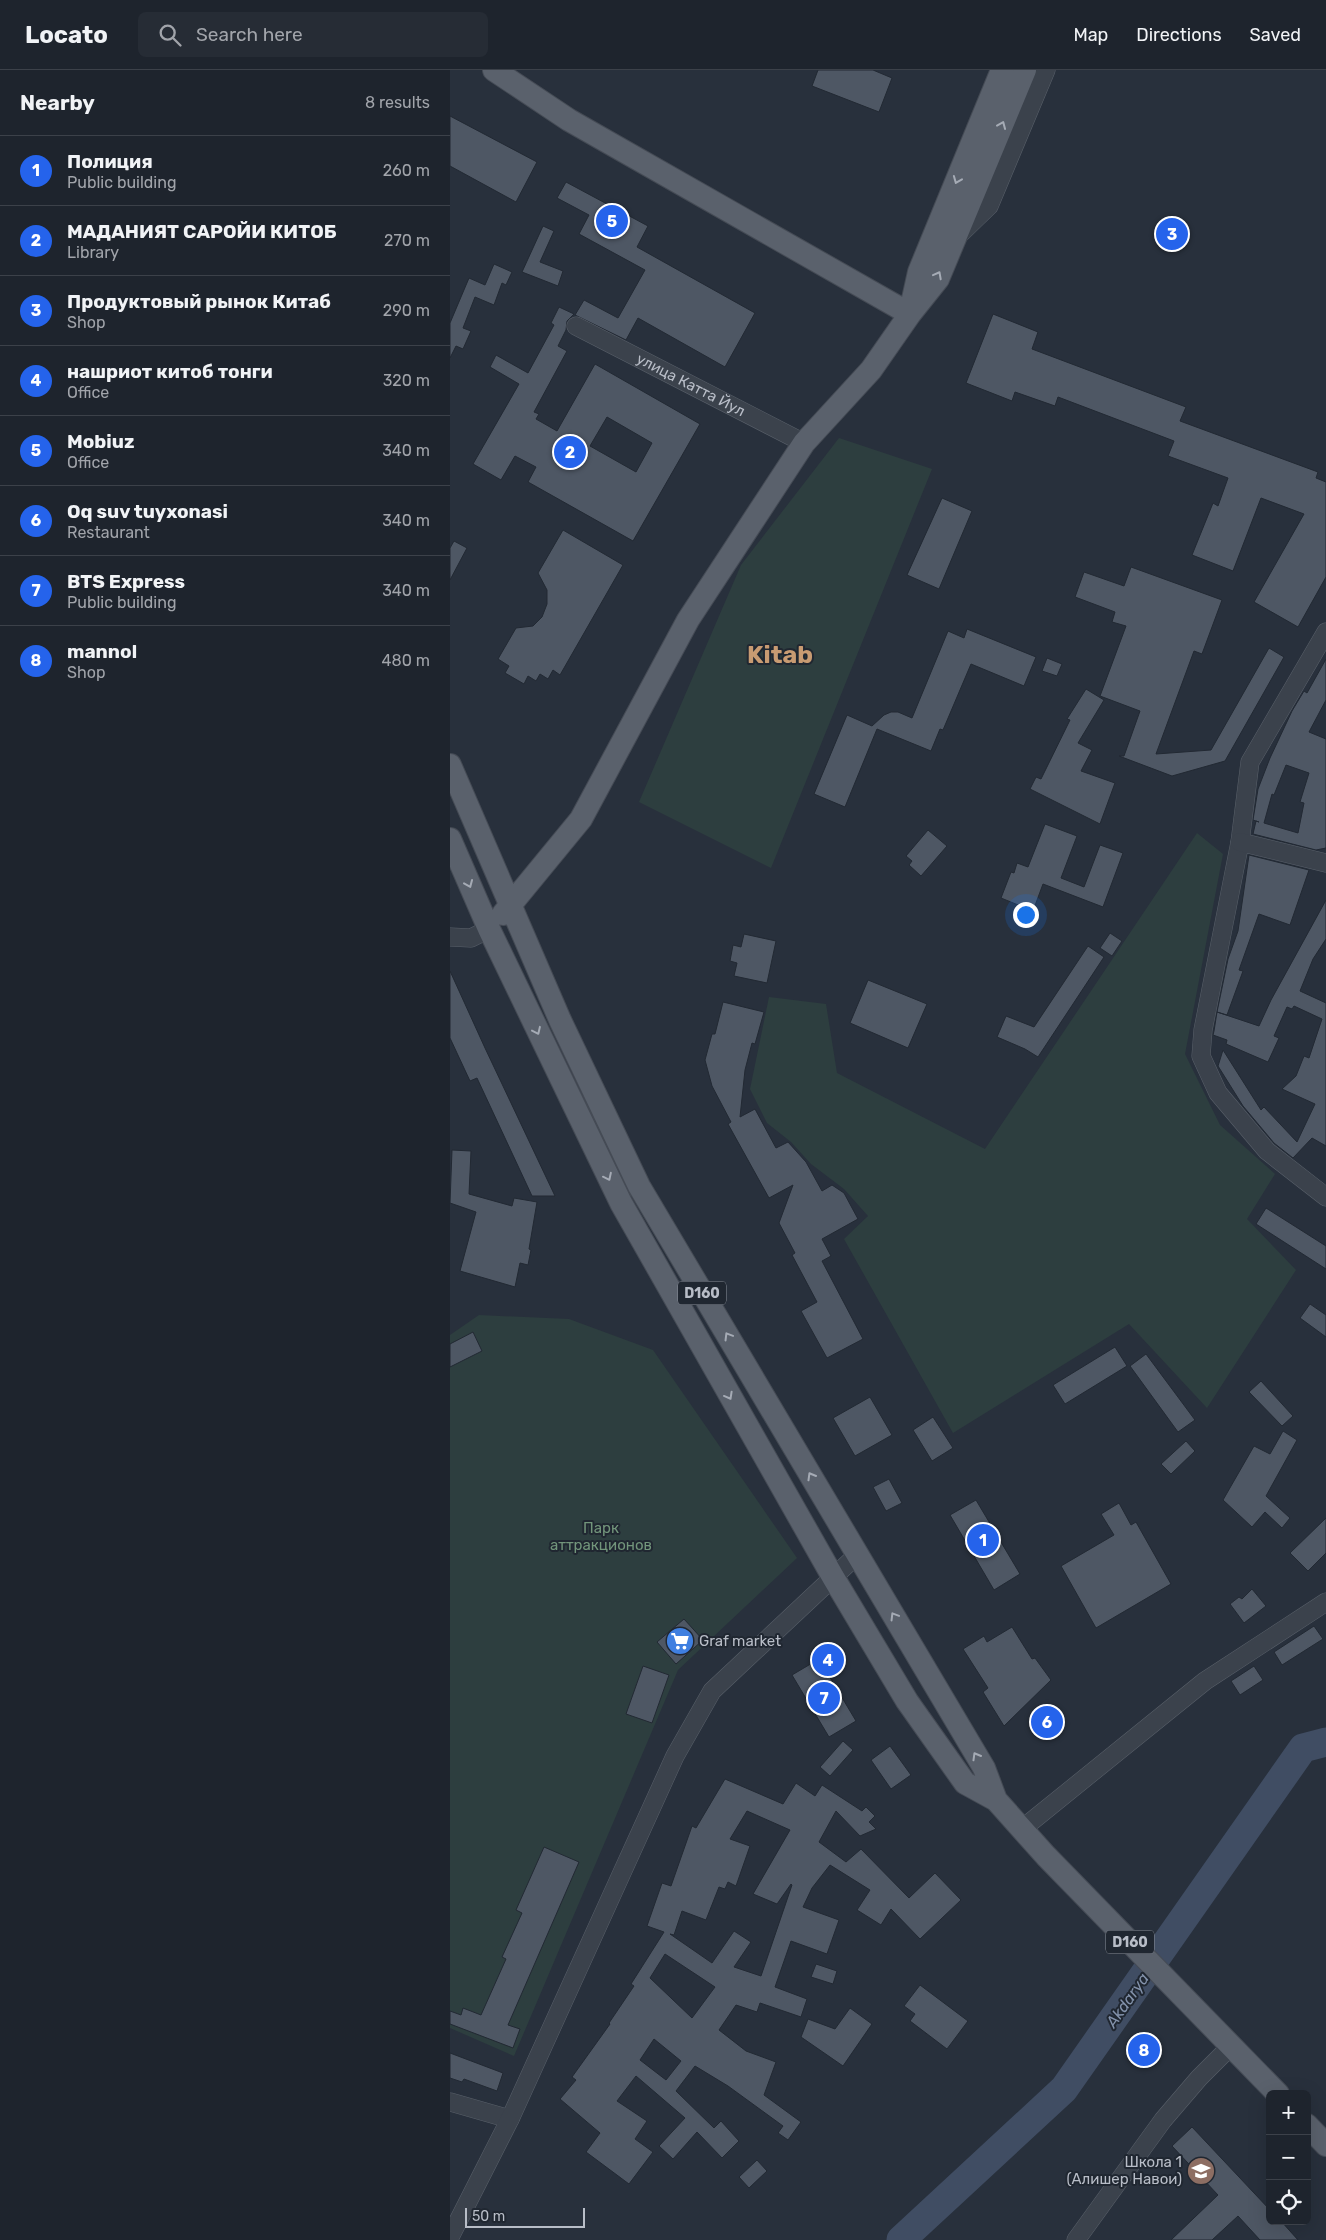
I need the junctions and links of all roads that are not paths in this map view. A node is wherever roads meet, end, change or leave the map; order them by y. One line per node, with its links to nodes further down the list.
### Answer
1 (494, 70): 6 (main road)
2 (1002, 70): 6 (main road, one-way to 6)
3 (1025, 70): 5 (main road, one-way to 3)
4 (1046, 70): 5 (street)
5 (955, 238): 6 (main road, one-way to 5)
6 (910, 314): 8 (main road)
7 (576, 326): 8 (street, улица Катта Йул)
8 (804, 442): 14 (main road)
9 (1326, 632): 12 (street)
10 (450, 765): 14 (main road, D160)
11 (450, 839): 15 (main road, D160, one-way to 15)
12 (1240, 842): 13 (street); 17 (street)
13 (1326, 862)
14 (511, 905): 15 (main road); 18 (main road, D160, one-way to 14)
15 (489, 929): 16 (street); 19 (main road, D160, one-way to 19)
16 (450, 937)
17 (1326, 1197)
18 (857, 1555): 19 (street); 21 (main road, D160, one-way to 18)
19 (833, 1577): 21 (main road, D160); 26 (street)
20 (1326, 1602): 22 (street)
21 (996, 1800): 22 (main road, D160)
22 (1022, 1829): 23 (main road, D160)
23 (1232, 2045): 24 (main road, D160); 30 (street)
24 (1274, 2090)
25 (450, 2102): 26 (street)
26 (510, 2119): 29 (street)
27 (1311, 2129): 28 (main road)
28 (1326, 2145)
29 (450, 2237)
30 (1076, 2240)

